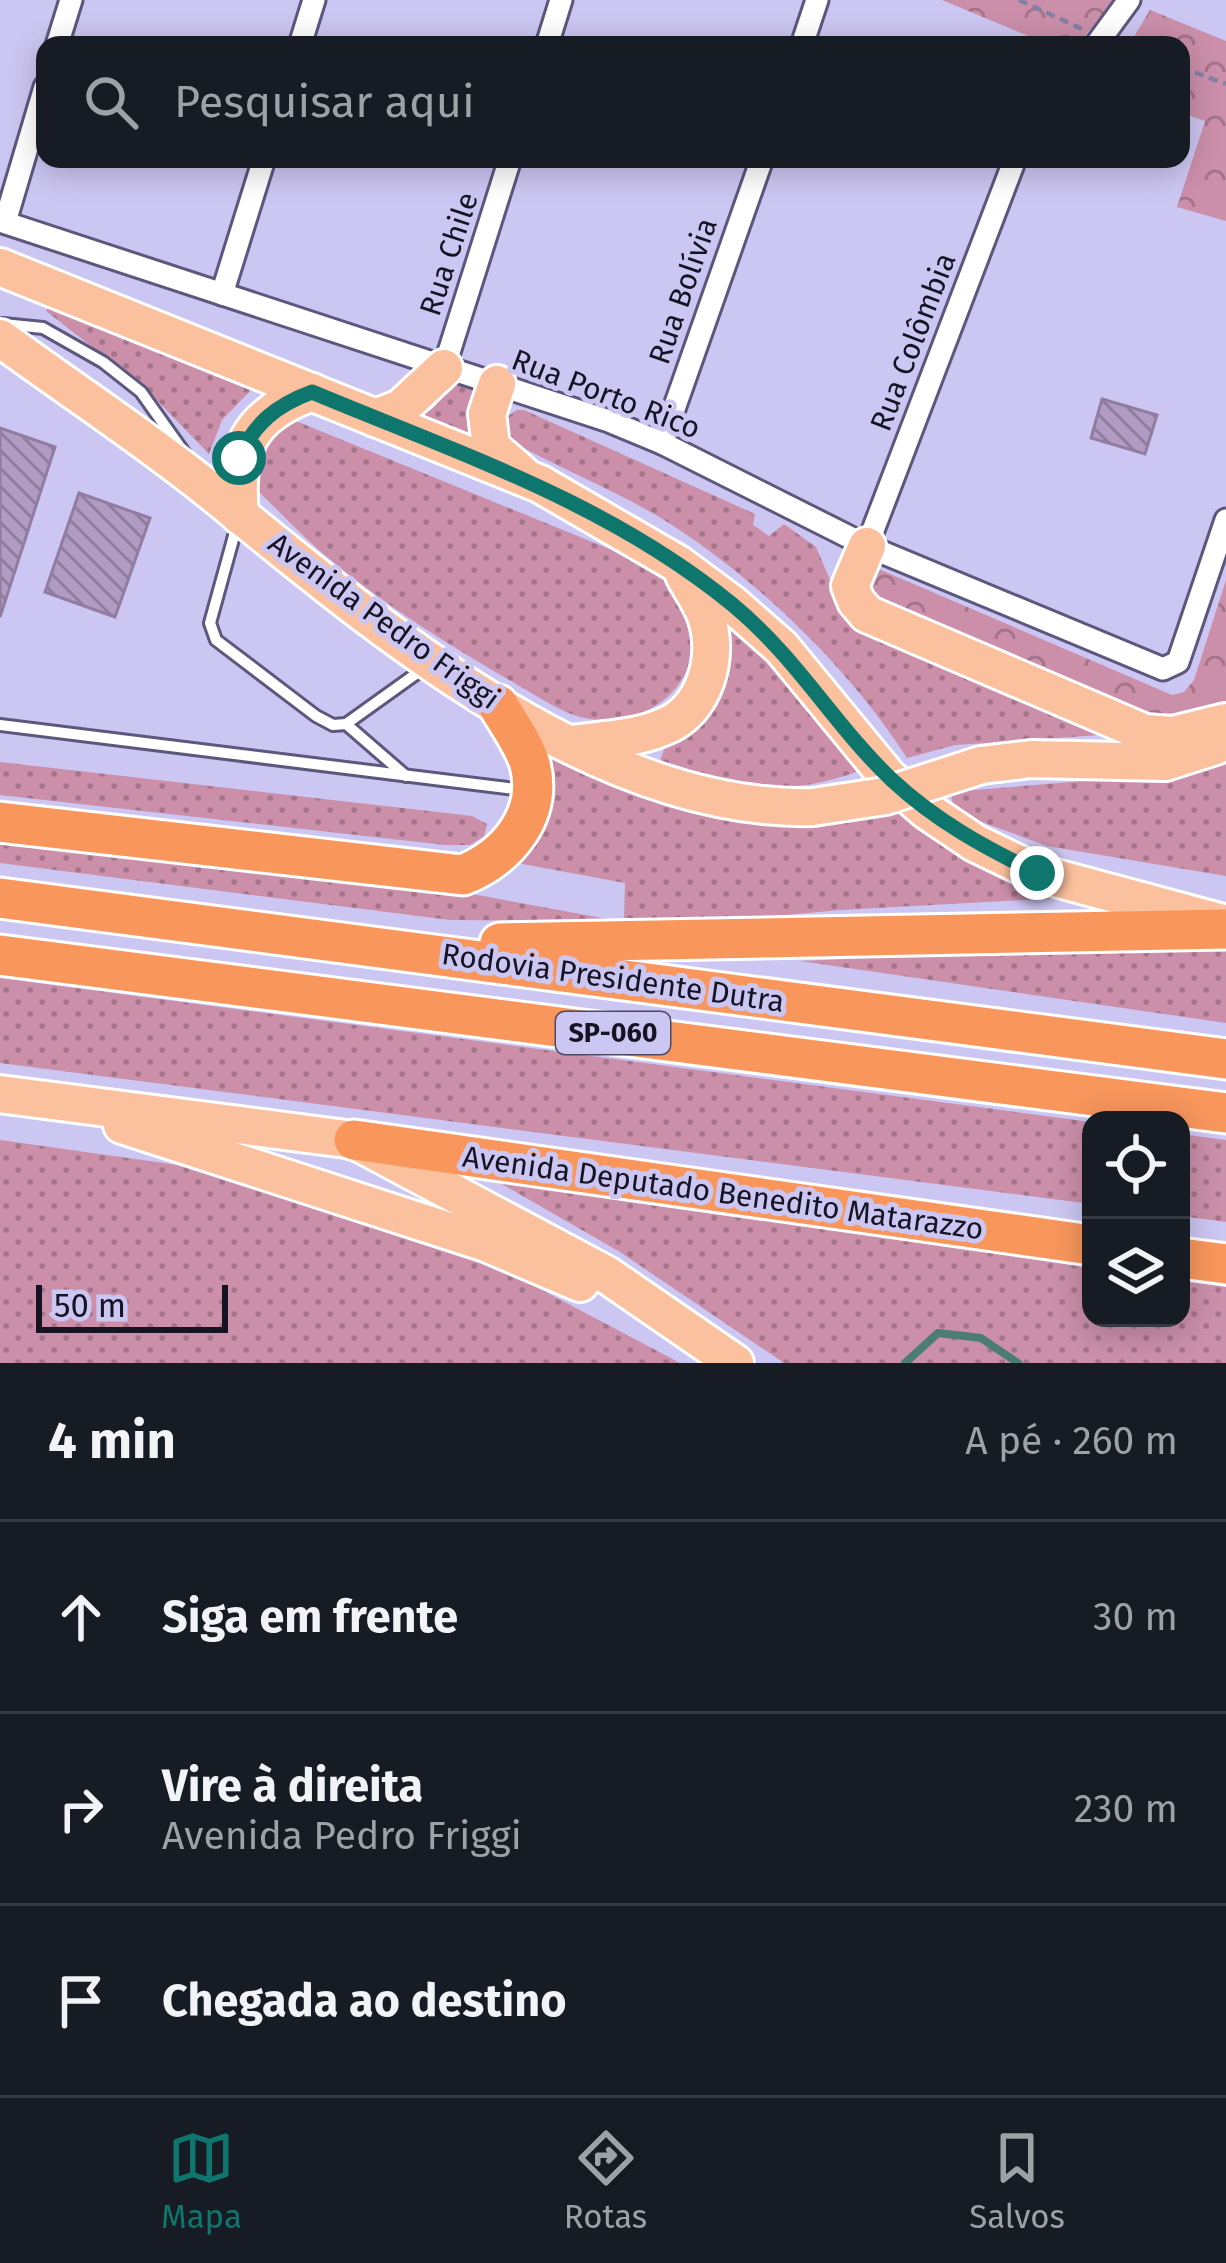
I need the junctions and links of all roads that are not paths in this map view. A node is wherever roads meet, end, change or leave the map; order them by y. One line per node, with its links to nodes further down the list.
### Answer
1 (71, 0): 6 (street)
2 (314, 0): 7 (street)
3 (561, 0): 8 (street)
4 (817, 0): 9 (street)
5 (1129, 0): 10 (street)
6 (61, 36)
7 (303, 36)
8 (550, 36)
9 (805, 36)
10 (1104, 36)
11 (36, 115): 16 (street)
12 (261, 168): 18 (street)
13 (508, 168): 21 (street, Rua Chile)
14 (758, 168): 25 (street, Rua Bolívia)
15 (1012, 168): 30 (street, Rua Colômbia)
16 (2, 221): 18 (street, Rua Porto Rico)
17 (0, 267): 23 (main road)
18 (222, 294): 21 (street, Rua Porto Rico)
19 (0, 324): 27 (lane)
20 (0, 338): 27 (main road, Avenida Pedro Friggi)
21 (444, 368): 22 (street, Rua Porto Rico); 24 (main road)
22 (497, 384): 25 (street, Rua Porto Rico); 26 (main road)
23 (312, 392): 24 (main road); 28 (main road)
24 (375, 418): 26 (main road)
25 (662, 443): 30 (street, Rua Porto Rico)
26 (540, 484): 31 (main road)
27 (210, 491): 28 (main road, Avenida Pedro Friggi)
28 (240, 516): 32 (main road, Avenida Pedro Friggi); 36 (lane)
29 (1226, 520): 30 (street, Rua Porto Rico)
30 (867, 546): 34 (main road)
31 (678, 564): 38 (main road); 43 (main road)
32 (432, 662): 33 (main road, Avenida Pedro Friggi); 36 (lane)
33 (498, 705): 38 (main road, Avenida Pedro Friggi); 40 (highway)
34 (1226, 722)
35 (0, 724): 39 (lane)
36 (346, 724): 39 (lane)
37 (1226, 742): 38 (main road, Avenida Pedro Friggi, bridge)
38 (571, 744)
39 (409, 778): 40 (lane)
40 (532, 791): 41 (highway)
41 (0, 822)
42 (0, 898): 44 (highway, Rodovia Presidente Dutra / SP-060)
43 (1226, 927): 44 (highway)
44 (370, 945): 46 (highway, Rodovia Presidente Dutra / SP-060)
45 (0, 955): 48 (highway, Rodovia Presidente Dutra / SP-060)
46 (1226, 1059)
47 (18, 1096): 49 (main road); 53 (main road)
48 (1226, 1113)
49 (354, 1140): 50 (highway, Avenida Deputado Benedito Matarazzo); 53 (main road)
50 (1082, 1244)
51 (1190, 1259): 52 (highway)
52 (1226, 1264)
53 (724, 1355)

